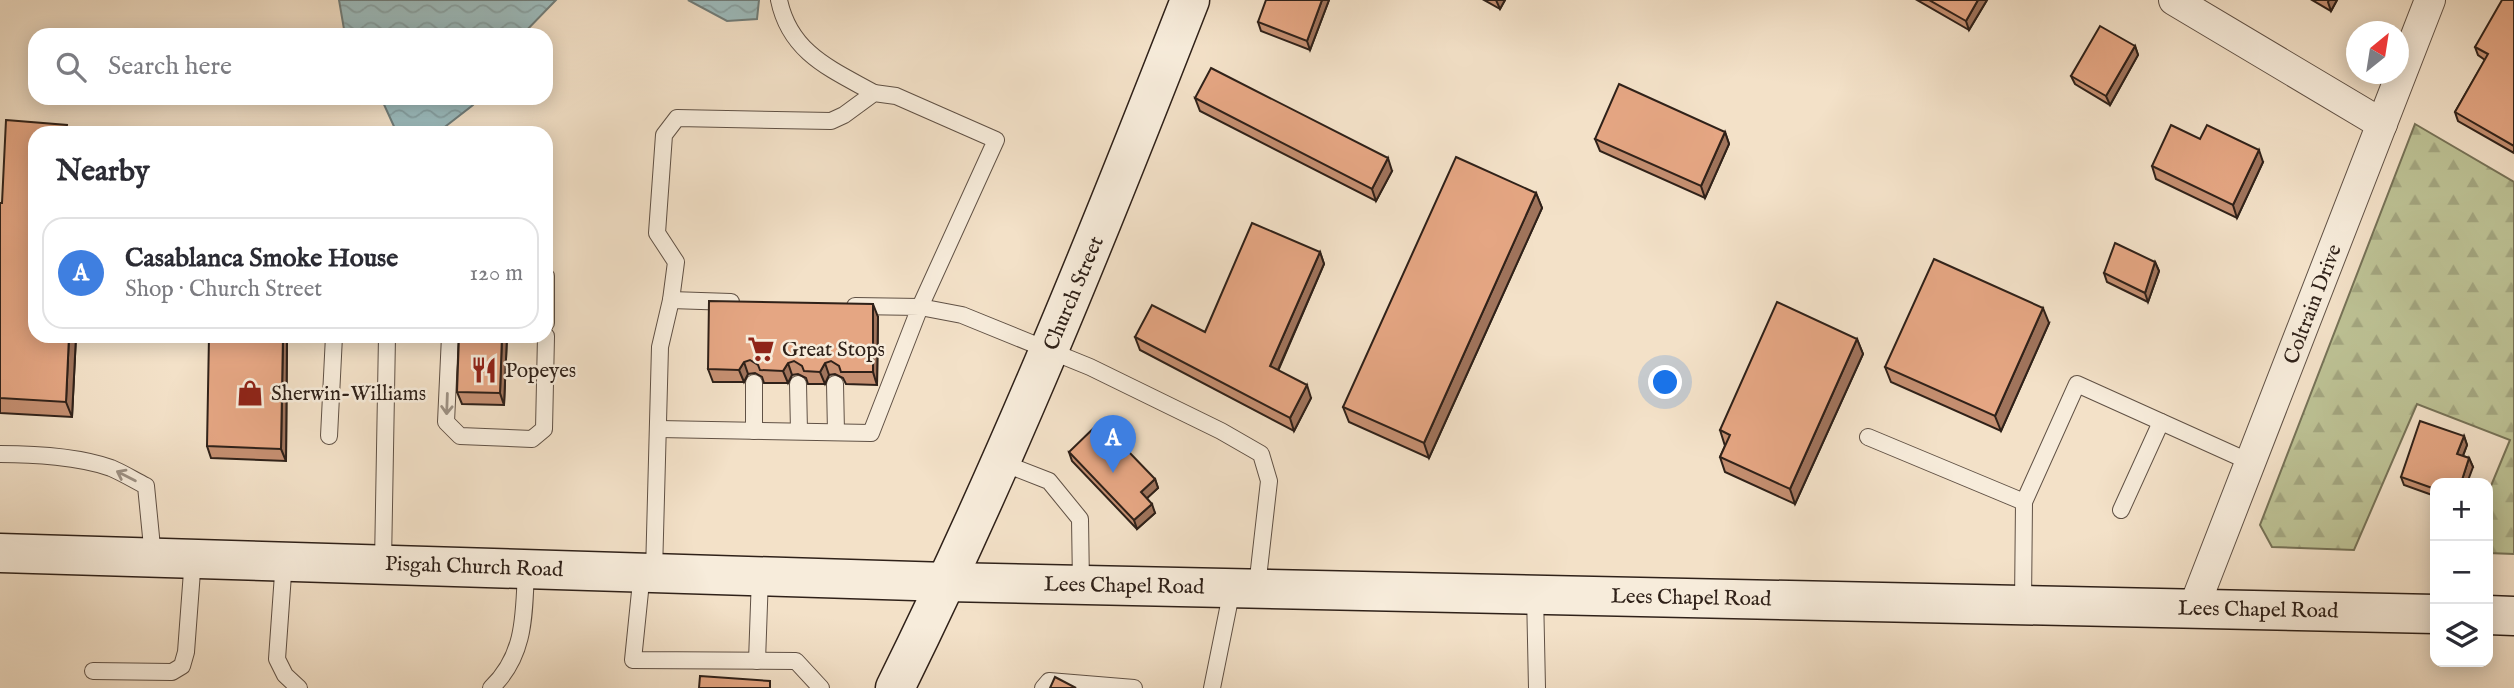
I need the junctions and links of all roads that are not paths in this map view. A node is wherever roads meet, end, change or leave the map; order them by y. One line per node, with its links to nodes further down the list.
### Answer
1 (779, 0): 5 (lane)
2 (1190, 0): 15 (main road, Church Street)
3 (2174, 0): 6 (street)
4 (2430, 0): 6 (street, Coltrain Drive)
5 (874, 93): 7 (lane); 10 (lane)
6 (2382, 124): 28 (street, Coltrain Drive)
7 (671, 300): 8 (lane); 20 (lane)
8 (741, 302)
9 (835, 305): 10 (lane)
10 (920, 307): 15 (lane); 23 (lane)
11 (334, 343): 24 (lane)
12 (387, 343): 35 (lane)
13 (450, 343): 14 (lane, one-way to 14)
14 (546, 343)
15 (1049, 351): 27 (main road, Church Street); 41 (lane)
16 (754, 383): 21 (lane)
17 (798, 384): 22 (lane)
18 (835, 384): 23 (lane)
19 (2161, 422): 28 (lane); 29 (lane); 30 (lane)
20 (659, 429): 21 (lane); 37 (lane)
21 (754, 431): 22 (lane)
22 (799, 431): 23 (lane)
23 (835, 432)
24 (329, 436)
25 (1868, 437): 29 (lane)
26 (0, 454): 32 (lane, one-way to 26)
27 (1000, 462): 39 (main road, Church Street); 40 (lane)
28 (2250, 462): 44 (street, Coltrain Drive)
29 (2024, 502): 43 (lane)
30 (2121, 510)
31 (0, 553): 32 (main road, Pisgah Church Road)
32 (153, 557): 33 (main road, Pisgah Church Road)
33 (193, 558): 34 (main road, Pisgah Church Road); 49 (lane)
34 (284, 560): 35 (main road, Pisgah Church Road); 51 (lane)
35 (383, 563): 36 (main road, Pisgah Church Road)
36 (526, 568): 37 (main road, Pisgah Church Road); 52 (lane)
37 (648, 572): 38 (main road, Pisgah Church Road); 48 (lane)
38 (760, 576): 39 (main road, Pisgah Church Road); 48 (lane)
39 (947, 582): 40 (main road, Lees Chapel Road); 53 (main road, Church Street)
40 (1081, 584): 41 (main road, Lees Chapel Road)
41 (1245, 587): 42 (main road, Lees Chapel Road); 56 (lane)
42 (1535, 593): 43 (main road, Lees Chapel Road); 57 (lane)
43 (2023, 604): 44 (main road, Lees Chapel Road)
44 (2193, 607): 45 (main road, Lees Chapel Road)
45 (2430, 614)
46 (2493, 615): 47 (main road)
47 (2514, 616)
48 (757, 661): 50 (lane)
49 (93, 671)
50 (819, 687)
51 (299, 688)
52 (491, 688)
53 (895, 688)
54 (1043, 688): 55 (lane)
55 (1134, 688)
56 (1212, 688)
57 (1537, 688)

